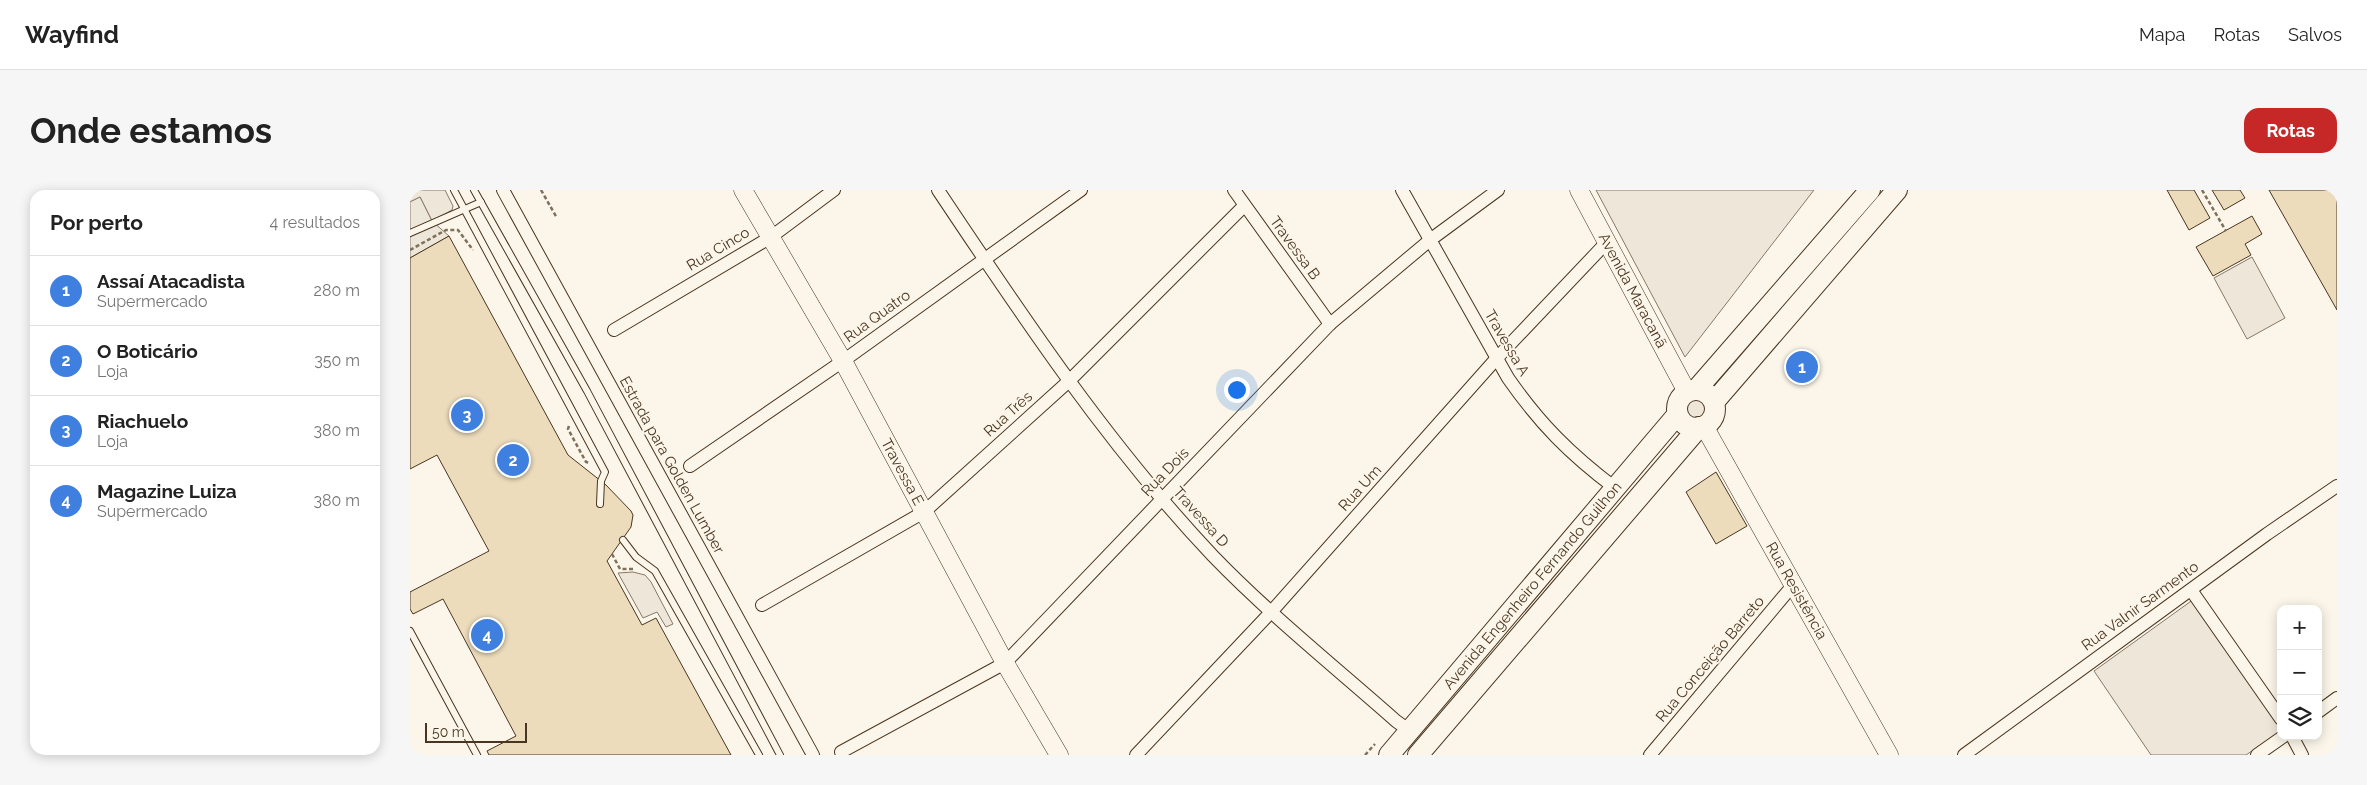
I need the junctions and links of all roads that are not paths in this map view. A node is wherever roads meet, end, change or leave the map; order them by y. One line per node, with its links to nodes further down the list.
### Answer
1 (454, 190): 16 (lane)
2 (474, 190): 14 (lane)
3 (503, 190): 54 (street, Estrada para Golden Lumber)
4 (743, 190): 18 (street, Travessa E)
5 (834, 190): 18 (street, Rua Cinco)
6 (938, 190): 21 (street, Travessa D)
7 (1081, 190): 21 (street, Rua Quatro)
8 (1234, 190): 15 (street, Travessa B)
9 (1402, 190): 19 (street, Travessa A)
10 (1498, 190): 19 (street, Rua Dois)
11 (1579, 190): 20 (street, Avenida Maracanã)
12 (1870, 190): 27 (main road, Avenida Engenheiro Fernando Guilhon)
13 (1897, 190): 28 (main road, Avenida Engenheiro Fernando Guilhon)
14 (481, 202): 16 (lane); 53 (lane)
15 (1244, 206): 22 (street, Travessa B); 26 (street, Rua Três)
16 (464, 210): 17 (lane); 35 (lane)
17 (410, 234)
18 (771, 236): 23 (street, Rua Cinco); 25 (street, Travessa E)
19 (1430, 240): 22 (street, Rua Dois); 24 (street, Travessa A)
20 (1606, 242): 24 (street, Rua Um); 27 (street, Avenida Maracanã)
21 (984, 259): 25 (street, Rua Quatro); 26 (street, Travessa D)
22 (1330, 324): 34 (street, Rua Dois)
23 (614, 330)
24 (1496, 359): 33 (street, Travessa A); 41 (street, Rua Um)
25 (843, 361): 31 (street, Rua Quatro); 36 (street, Travessa E)
26 (1069, 381): 34 (street, Travessa D); 36 (street, Rua Três)
27 (1692, 391): 28 (main road); 29 (main road, Avenida Engenheiro Fernando Guilhon)
28 (1714, 402): 30 (main road, Avenida Engenheiro Fernando Guilhon)
29 (1678, 415): 30 (main road); 33 (main road, Avenida Engenheiro Fernando Guilhon)
30 (1702, 426): 38 (street, Rua Resistência); 58 (main road, Avenida Engenheiro Fernando Guilhon)
31 (690, 466)
32 (2337, 486): 39 (street, Rua Valnir Sarmento)
33 (1615, 488): 47 (main road, Avenida Engenheiro Fernando Guilhon)
34 (1162, 499): 41 (street, Travessa D); 43 (street, Rua Dois)
35 (600, 504)
36 (924, 512): 40 (street, Rua Três); 43 (street, Travessa E)
37 (623, 540): 52 (lane)
38 (1794, 584): 59 (street, Rua Conceição Barreto); 60 (street, Rua Resistência)
39 (2191, 590): 46 (street); 61 (street, Rua Valnir Sarmento)
40 (762, 605)
41 (1272, 611): 47 (street, Travessa D); 56 (street, Rua Um)
42 (410, 631): 51 (lane)
43 (1005, 664): 50 (street, Rua Dois); 55 (street, Travessa E)
44 (2337, 698): 45 (street)
45 (2322, 709)
46 (2277, 713)
47 (1410, 731): 57 (main road, Avenida Engenheiro Fernando Guilhon)
48 (2278, 740): 62 (street)
49 (2294, 740): 63 (street)
50 (841, 752)
51 (477, 755)
52 (759, 755)
53 (780, 755)
54 (813, 755)
55 (1059, 755)
56 (1136, 755)
57 (1389, 755)
58 (1418, 755)
59 (1650, 755)
60 (1889, 755)
61 (1964, 755)
62 (2257, 755)
63 (2302, 755)

